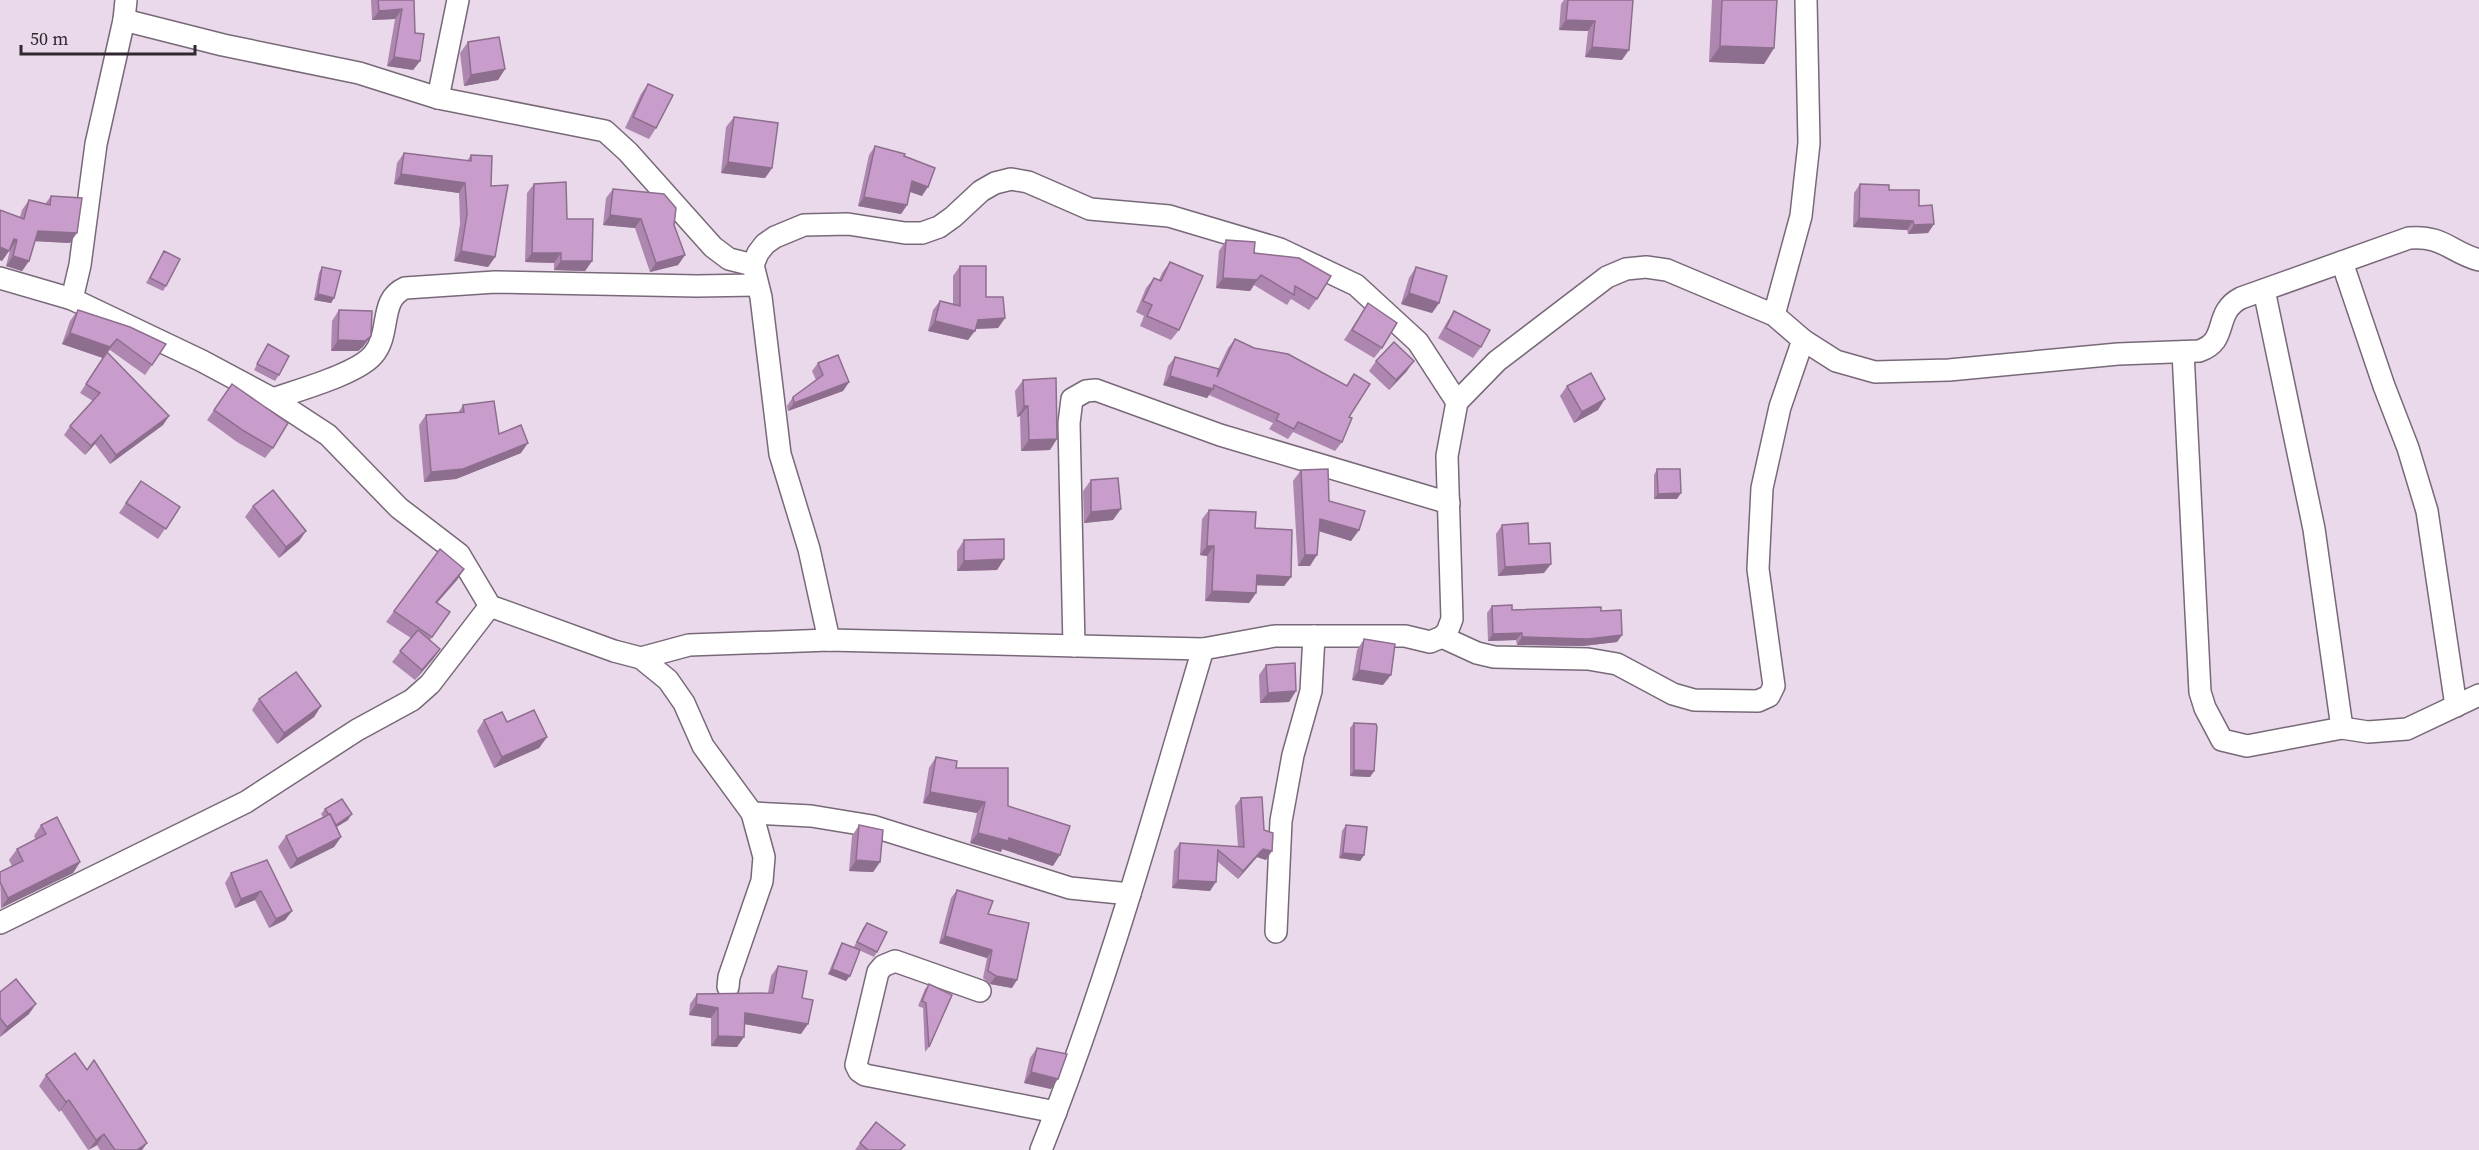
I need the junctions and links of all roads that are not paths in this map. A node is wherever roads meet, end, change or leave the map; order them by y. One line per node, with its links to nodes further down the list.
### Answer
1 (459, 0): 4 (street)
2 (1806, 0): 11 (street)
3 (125, 10): 4 (street); 10 (street)
4 (438, 98): 7 (street)
5 (2479, 260): 6 (street)
6 (2342, 262): 9 (street); 25 (street)
7 (755, 275): 14 (street); 15 (street); 20 (street)
8 (0, 278): 10 (street)
9 (2264, 290): 13 (street); 26 (street)
10 (72, 299): 14 (street)
11 (1774, 315): 12 (street); 15 (street)
12 (1803, 340): 13 (street); 19 (street)
13 (2183, 352): 26 (street)
14 (273, 399): 17 (street)
15 (1457, 402): 16 (street)
16 (1449, 503): 19 (street); 21 (street)
17 (490, 606): 23 (street); 29 (street)
18 (1314, 636): 19 (street); 22 (street); 30 (street)
19 (1442, 638)
20 (830, 640): 21 (street); 23 (street)
21 (1074, 646): 22 (street)
22 (1203, 649): 28 (street)
23 (641, 658): 27 (street)
24 (2479, 695): 25 (street)
25 (2456, 706): 26 (street)
26 (2342, 728)
27 (752, 813): 28 (street); 31 (street)
28 (1130, 894): 33 (street)
29 (0, 923)
30 (1276, 932)
31 (728, 987)
32 (980, 992): 33 (street)
33 (1056, 1112): 34 (street)
34 (1041, 1150)

